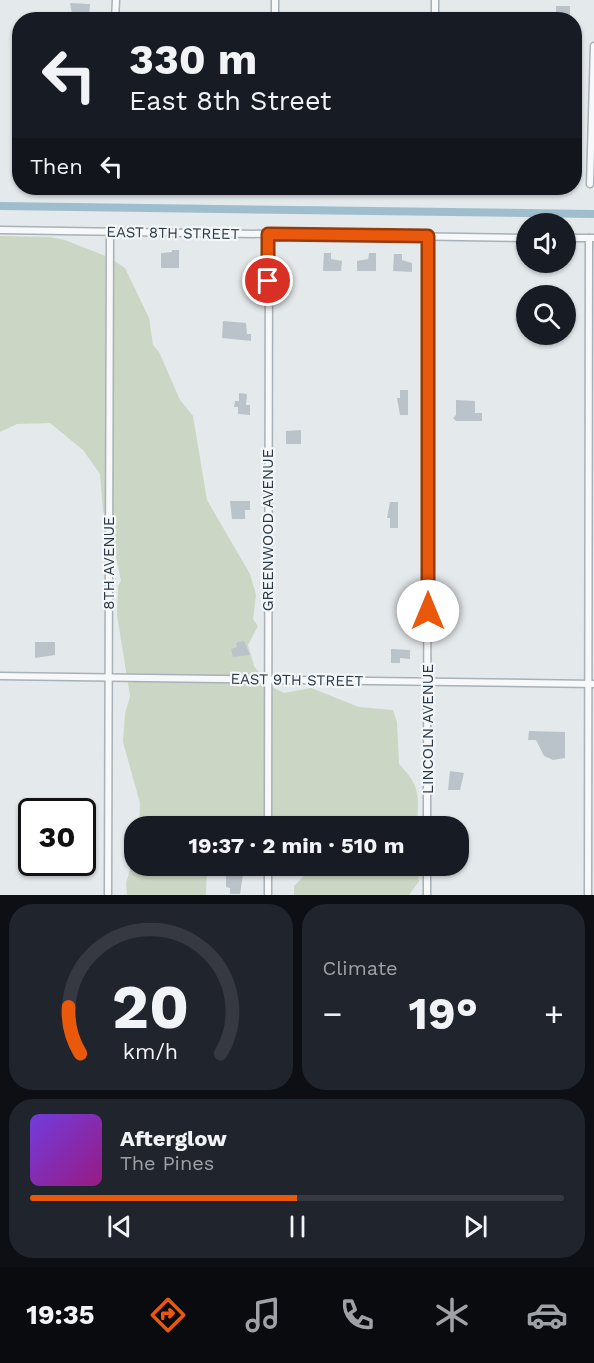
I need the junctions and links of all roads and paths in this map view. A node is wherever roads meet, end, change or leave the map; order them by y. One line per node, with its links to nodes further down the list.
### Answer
1 (594, 46): 2 (street)
2 (590, 184)
3 (0, 230): 4 (street, EAST 8TH STREET)
4 (110, 232): 5 (street, EAST 8TH STREET); 11 (street, 8TH AVENUE)
5 (268, 234): 6 (street, EAST 8TH STREET); 12 (street, GREENWOOD AVENUE)
6 (428, 236): 7 (street, EAST 8TH STREET); 13 (street, LINCOLN AVENUE)
7 (516, 237)
8 (576, 238): 9 (street)
9 (592, 238): 14 (street)
10 (0, 676): 11 (street, EAST 9TH STREET)
11 (108, 677): 12 (street, EAST 9TH STREET); 19 (street, 8TH AVENUE)
12 (268, 679): 13 (street, EAST 9TH STREET); 15 (street, GREENWOOD AVENUE)
13 (428, 681): 14 (street, EAST 9TH STREET); 16 (street, LINCOLN AVENUE)
14 (591, 684): 22 (street)
15 (268, 816)
16 (428, 816)
17 (268, 876): 20 (street)
18 (427, 876): 21 (street)
19 (108, 895)
20 (268, 895)
21 (427, 895)
22 (588, 895)

